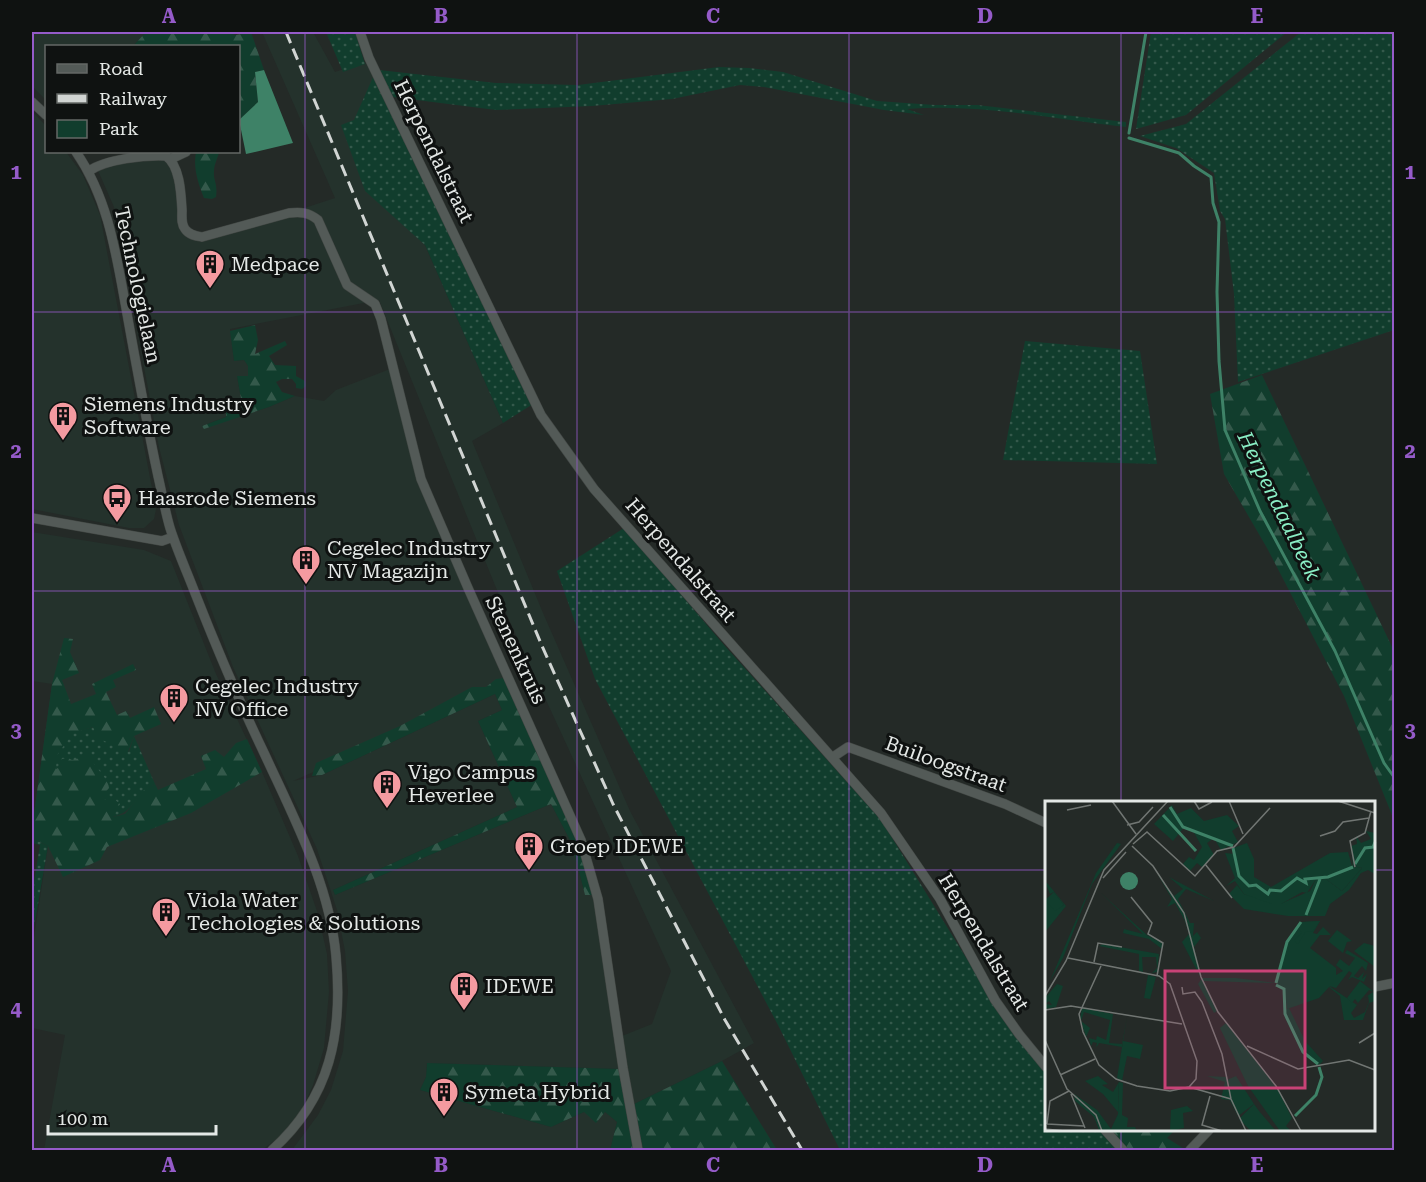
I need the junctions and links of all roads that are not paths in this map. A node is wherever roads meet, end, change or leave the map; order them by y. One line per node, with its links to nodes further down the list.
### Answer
1 (360, 32): 10 (street, Herpendalstraat)
2 (32, 102): 3 (street)
3 (45, 114)
4 (77, 153): 7 (street, Technologielaan)
5 (184, 153): 6 (street)
6 (171, 159): 7 (street); 18 (street, Stenenkruis)
7 (89, 171): 9 (street, Technologielaan)
8 (32, 518): 9 (street)
9 (173, 537): 17 (street, Technologielaan)
10 (833, 757): 11 (street, Builoogstraat); 14 (street, Herpendalstraat)
11 (1045, 822)
12 (1395, 983): 13 (street)
13 (1375, 987)
14 (1045, 1065)
15 (1106, 1131): 19 (street)
16 (1208, 1131): 20 (street)
17 (272, 1150)
18 (638, 1150)
19 (1123, 1150)
20 (1190, 1150)

